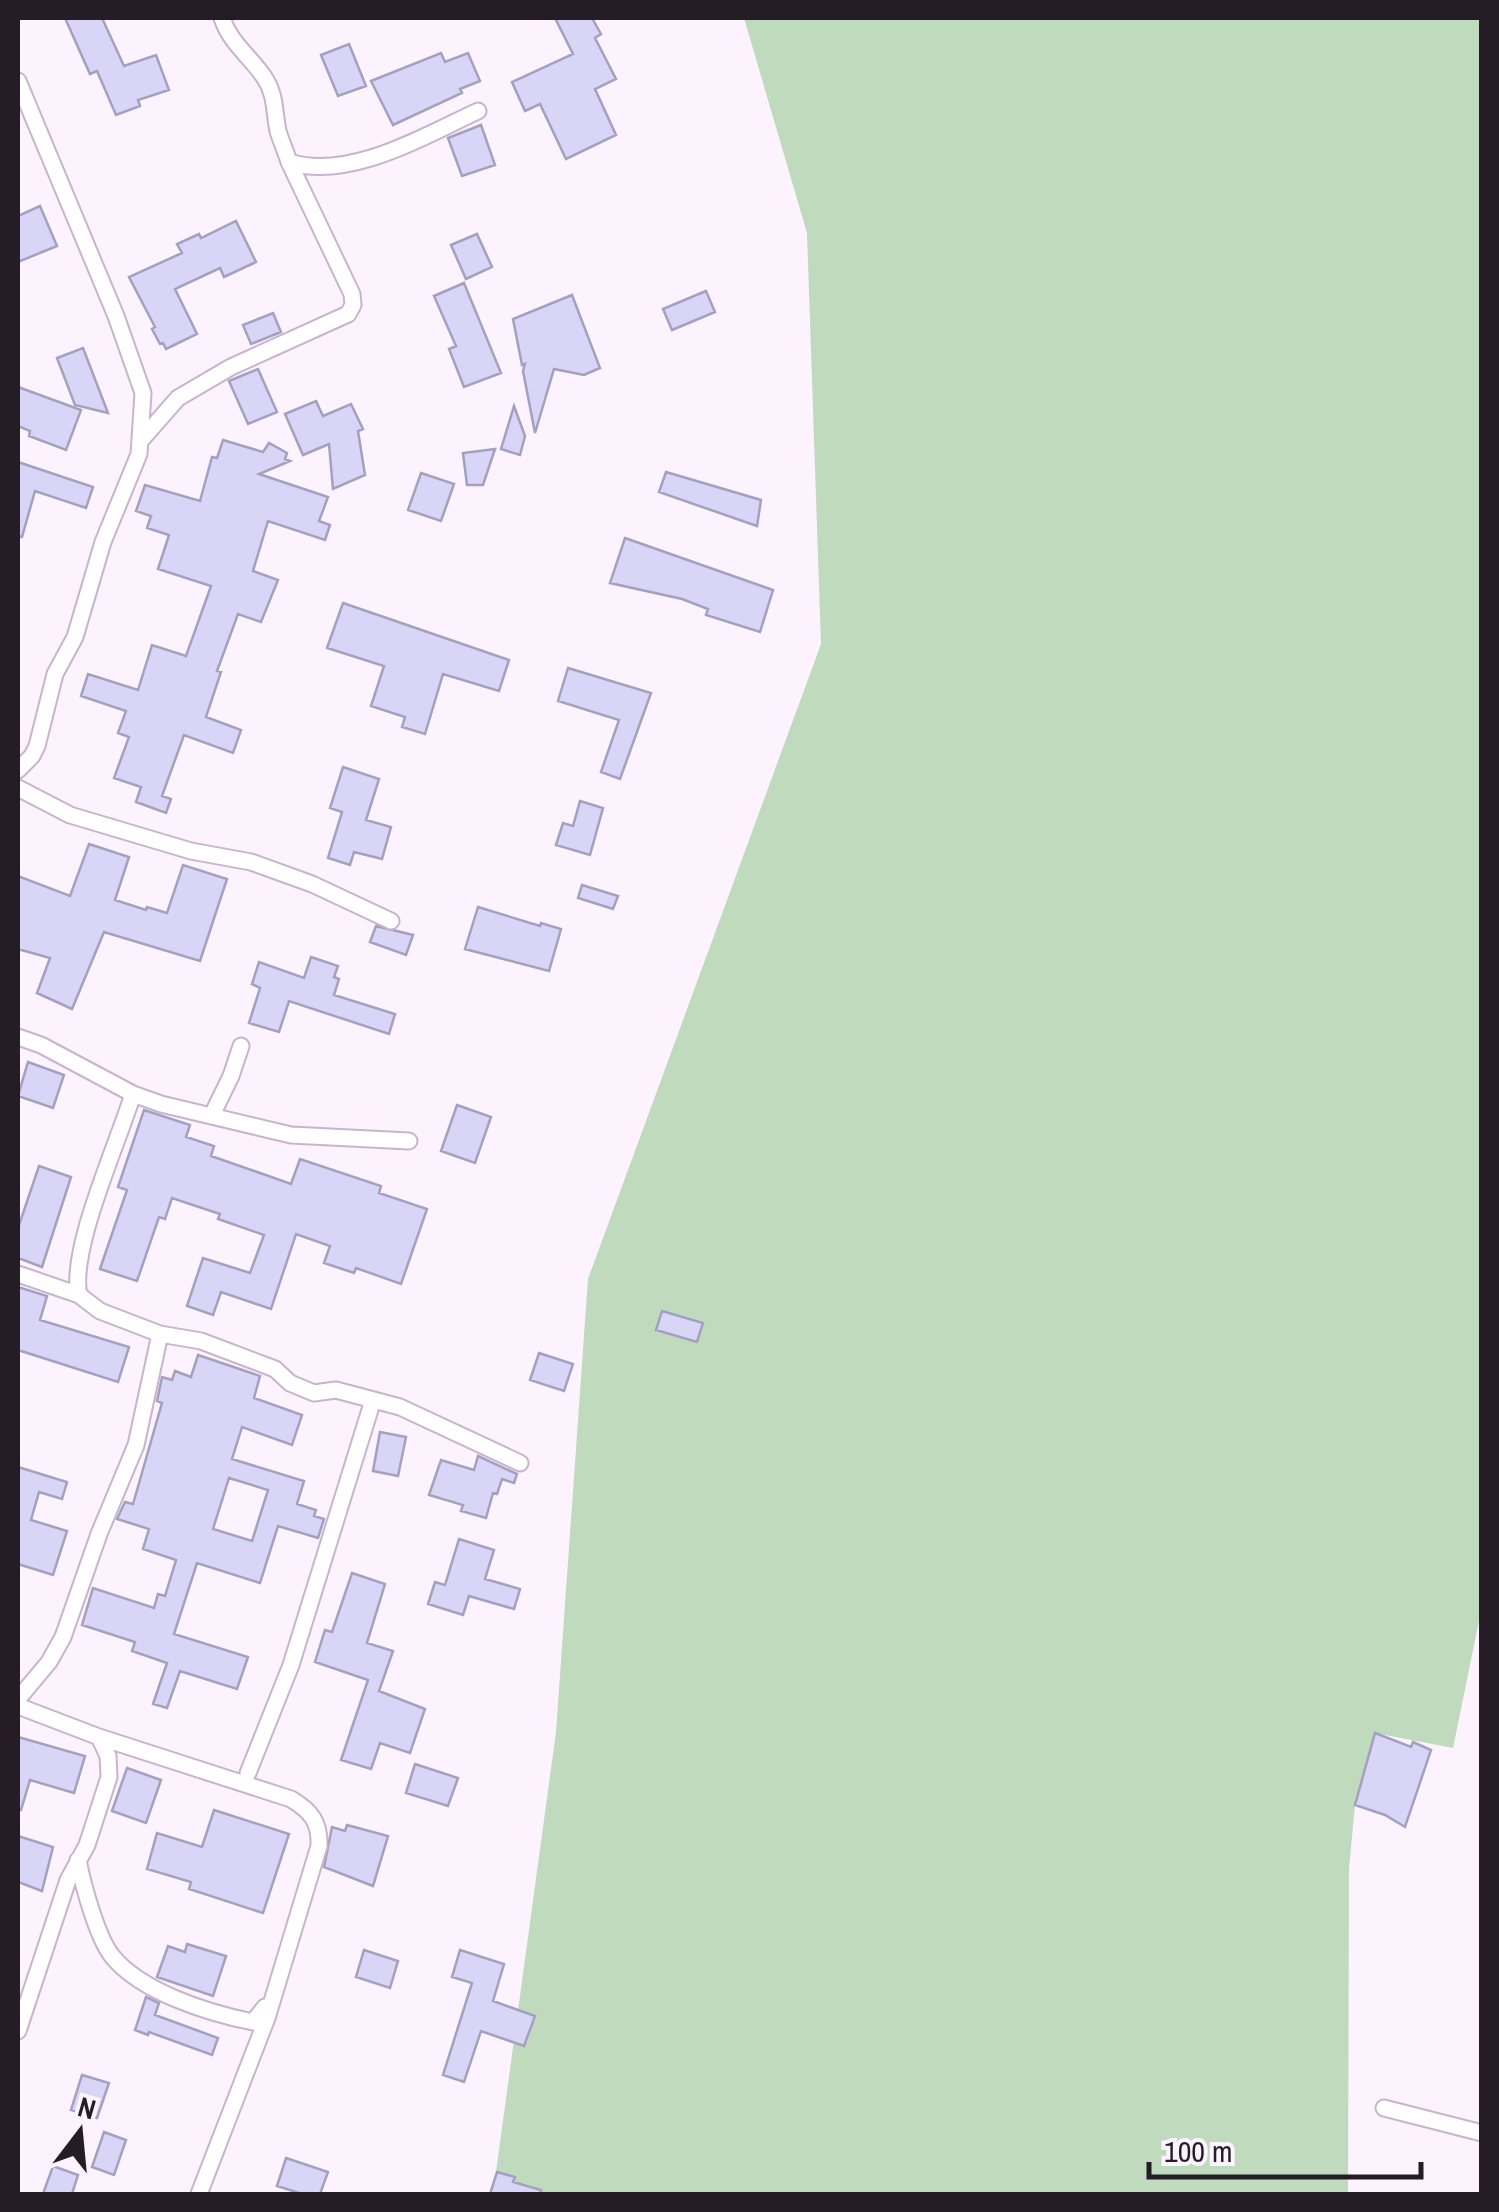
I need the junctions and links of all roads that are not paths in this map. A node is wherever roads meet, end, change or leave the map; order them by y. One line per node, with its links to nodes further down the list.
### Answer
1 (222, 18): 4 (street)
2 (18, 82): 5 (street)
3 (478, 111): 4 (street)
4 (289, 162): 5 (street)
5 (142, 439): 6 (street)
6 (18, 770)
7 (18, 788): 8 (street)
8 (392, 921)
9 (18, 1037): 11 (street)
10 (241, 1046): 12 (street)
11 (132, 1094): 12 (street); 15 (street)
12 (212, 1115): 13 (street)
13 (409, 1141)
14 (18, 1274): 15 (street)
15 (79, 1296): 16 (street)
16 (160, 1334): 17 (street); 19 (street)
17 (373, 1400): 18 (street); 22 (street)
18 (520, 1463)
19 (18, 1698)
20 (18, 1706): 21 (street)
21 (99, 1737): 23 (street); 24 (street)
22 (248, 1774)
23 (78, 1860): 24 (street); 25 (street)
24 (270, 2002): 28 (street)
25 (18, 2031)
26 (1384, 2108): 27 (street)
27 (1482, 2134)
28 (199, 2194)

